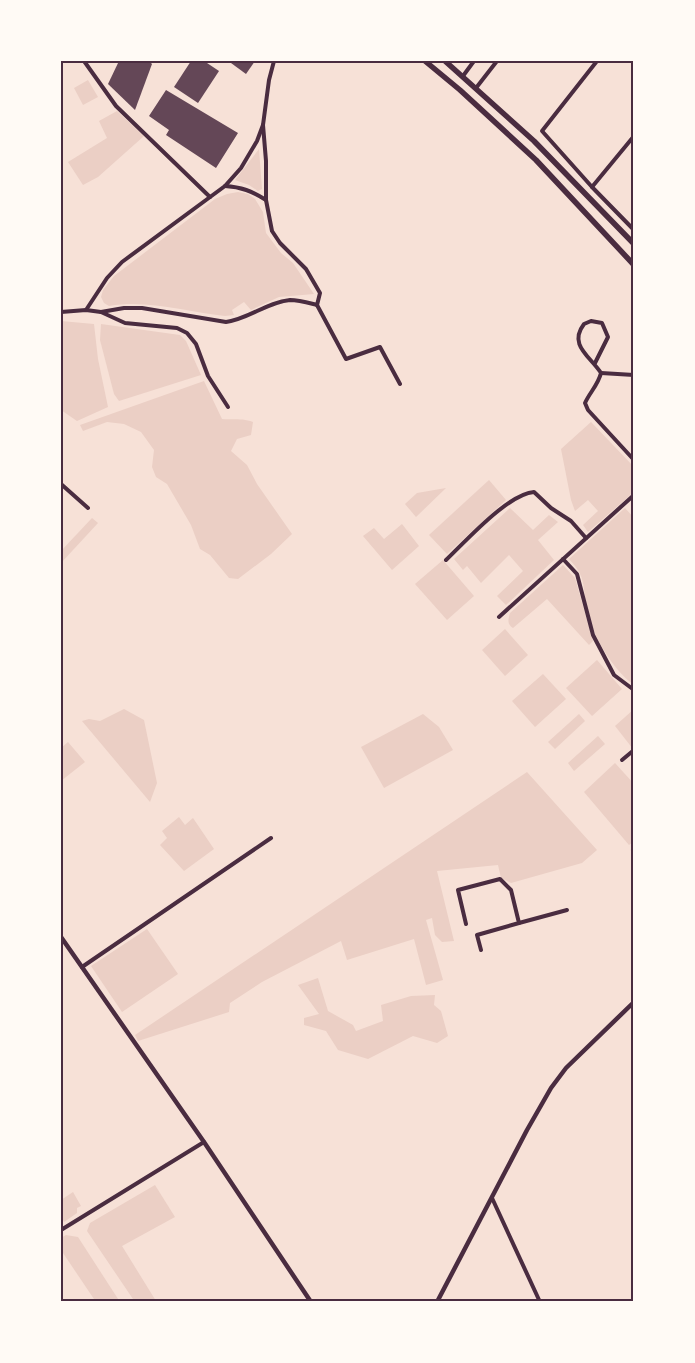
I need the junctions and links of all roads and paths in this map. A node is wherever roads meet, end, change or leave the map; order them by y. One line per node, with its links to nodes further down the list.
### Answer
1 (84, 61): 14 (street)
2 (274, 61): 10 (street)
3 (425, 61): 18 (main road)
4 (445, 61): 8 (main road)
5 (474, 61): 8 (street)
6 (497, 61): 9 (street)
7 (597, 61): 13 (street)
8 (463, 76): 9 (main road)
9 (476, 88): 17 (main road)
10 (263, 125): 12 (street); 15 (street)
11 (634, 136): 13 (street)
12 (225, 186): 14 (street); 15 (street)
13 (592, 187): 16 (street)
14 (210, 197): 20 (street)
15 (266, 200): 19 (street)
16 (634, 230)
17 (634, 244)
18 (634, 265)
19 (317, 305): 22 (street); 26 (street)
20 (86, 310): 21 (street); 22 (street)
21 (61, 312)
22 (101, 312): 27 (street)
23 (595, 363): 23 (street); 24 (street)
24 (601, 374): 25 (street); 28 (street)
25 (634, 375)
26 (400, 384)
27 (228, 407)
28 (634, 460)
29 (61, 484): 31 (street)
30 (634, 496): 32 (street)
31 (88, 508)
32 (586, 538): 33 (street); 34 (street)
33 (563, 559): 35 (street); 36 (street)
34 (446, 560)
35 (498, 617)
36 (634, 690)
37 (634, 750): 38 (street)
38 (622, 760)
39 (271, 838): 45 (street)
40 (567, 910): 42 (street)
41 (466, 924): 42 (street)
42 (519, 924): 44 (street)
43 (61, 937): 45 (street)
44 (481, 950)
45 (82, 967): 47 (street)
46 (634, 1002): 48 (street)
47 (204, 1142): 49 (street); 50 (street)
48 (492, 1198): 51 (street); 52 (street)
49 (61, 1230)
50 (311, 1302)
51 (437, 1302)
52 (540, 1302)

